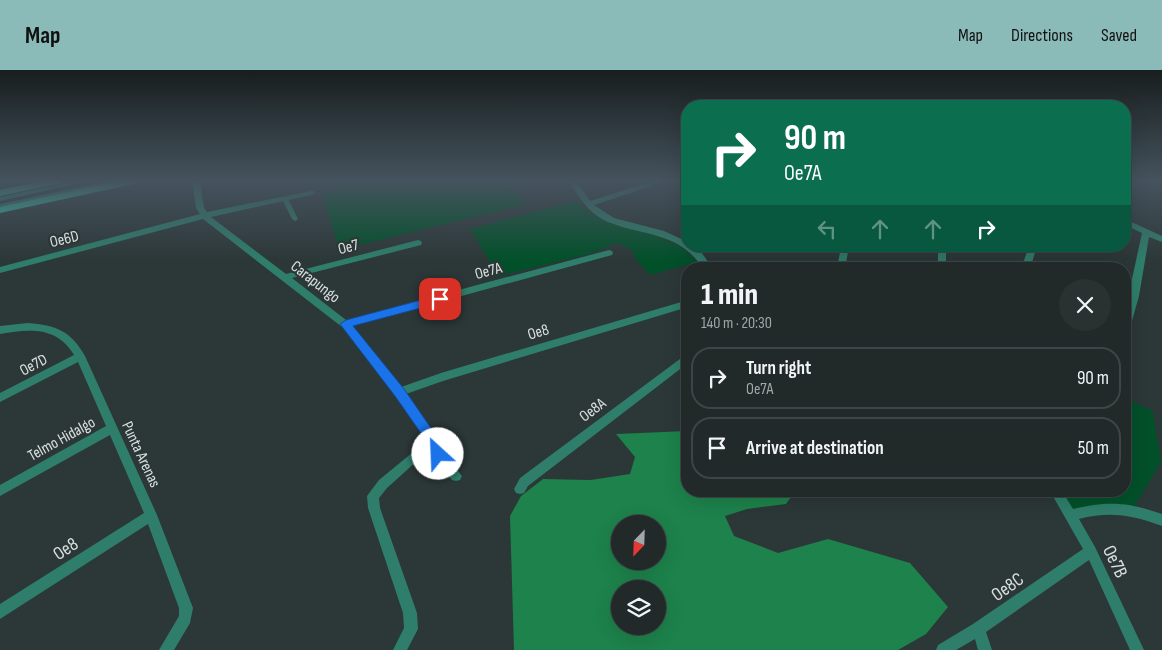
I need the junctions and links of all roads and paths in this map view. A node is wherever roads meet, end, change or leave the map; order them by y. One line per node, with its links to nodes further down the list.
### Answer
1 (13, 207): 6 (main road)
2 (200, 207): 7 (street)
3 (244, 207): 7 (street, Oe6D)
4 (290, 207): 8 (lane)
5 (592, 207): 13 (street)
6 (0, 210)
7 (206, 217): 17 (street, Oe6D); 18 (street, Carapungo)
8 (295, 219)
9 (1131, 225): 10 (street)
10 (1146, 232): 11 (street); 20 (street)
11 (1162, 239)
12 (418, 243): 18 (street, Oe7)
13 (681, 243)
14 (695, 252): 16 (street)
15 (610, 253): 21 (street, Oe7A)
16 (704, 262)
17 (0, 270)
18 (286, 277): 21 (street, Carapungo)
19 (681, 304): 27 (street, Oe8)
20 (1131, 307)
21 (346, 324): 27 (street, Carapungo)
22 (0, 330): 23 (street, Punta Arenas)
23 (80, 356): 28 (street, Oe7D); 29 (street, Punta Arenas)
24 (681, 362): 25 (street, Oe8A)
25 (673, 368): 26 (street); 32 (street, Oe8A)
26 (681, 368)
27 (399, 392): 30 (street, Carapungo)
28 (0, 398)
29 (111, 429): 33 (street, Telmo Hidalgo); 35 (street, Punta Arenas)
30 (428, 443): 31 (street, Carapungo); 42 (street)
31 (456, 476)
32 (520, 489)
33 (0, 491)
34 (1059, 497): 36 (street, Oe7B)
35 (151, 515): 39 (street, Oe8); 41 (street, Punta Arenas)
36 (1070, 516): 37 (street); 38 (street, Oe7B)
37 (1162, 520)
38 (1090, 551): 40 (street, Oe8C); 45 (street, Oe7B)
39 (0, 612)
40 (978, 629): 43 (street, Oe8C); 44 (street)
41 (166, 650)
42 (400, 650)
43 (943, 650)
44 (985, 650)
45 (1137, 650)

